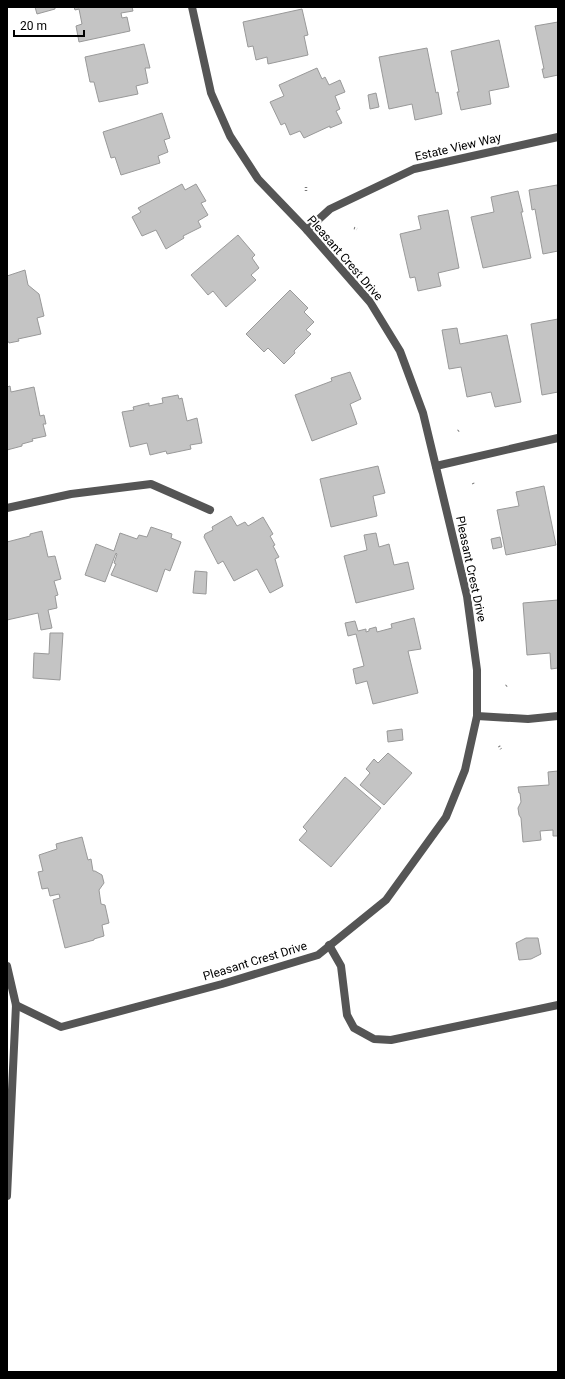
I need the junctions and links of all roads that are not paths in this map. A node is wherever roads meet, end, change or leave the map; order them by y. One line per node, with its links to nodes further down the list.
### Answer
1 (192, 7): 3 (street, Pleasant Crest Drive)
2 (558, 137): 3 (street, Estate View Way)
3 (307, 230): 5 (street, Pleasant Crest Drive)
4 (558, 438): 5 (street)
5 (436, 466): 8 (street, Pleasant Crest Drive)
6 (7, 508): 7 (street)
7 (210, 510)
8 (477, 716): 9 (street); 10 (street, Pleasant Crest Drive)
9 (558, 716)
10 (329, 946): 12 (street, Pleasant Crest Drive); 13 (street)
11 (7, 966): 12 (street)
12 (16, 1005): 14 (street)
13 (558, 1005)
14 (7, 1196)

